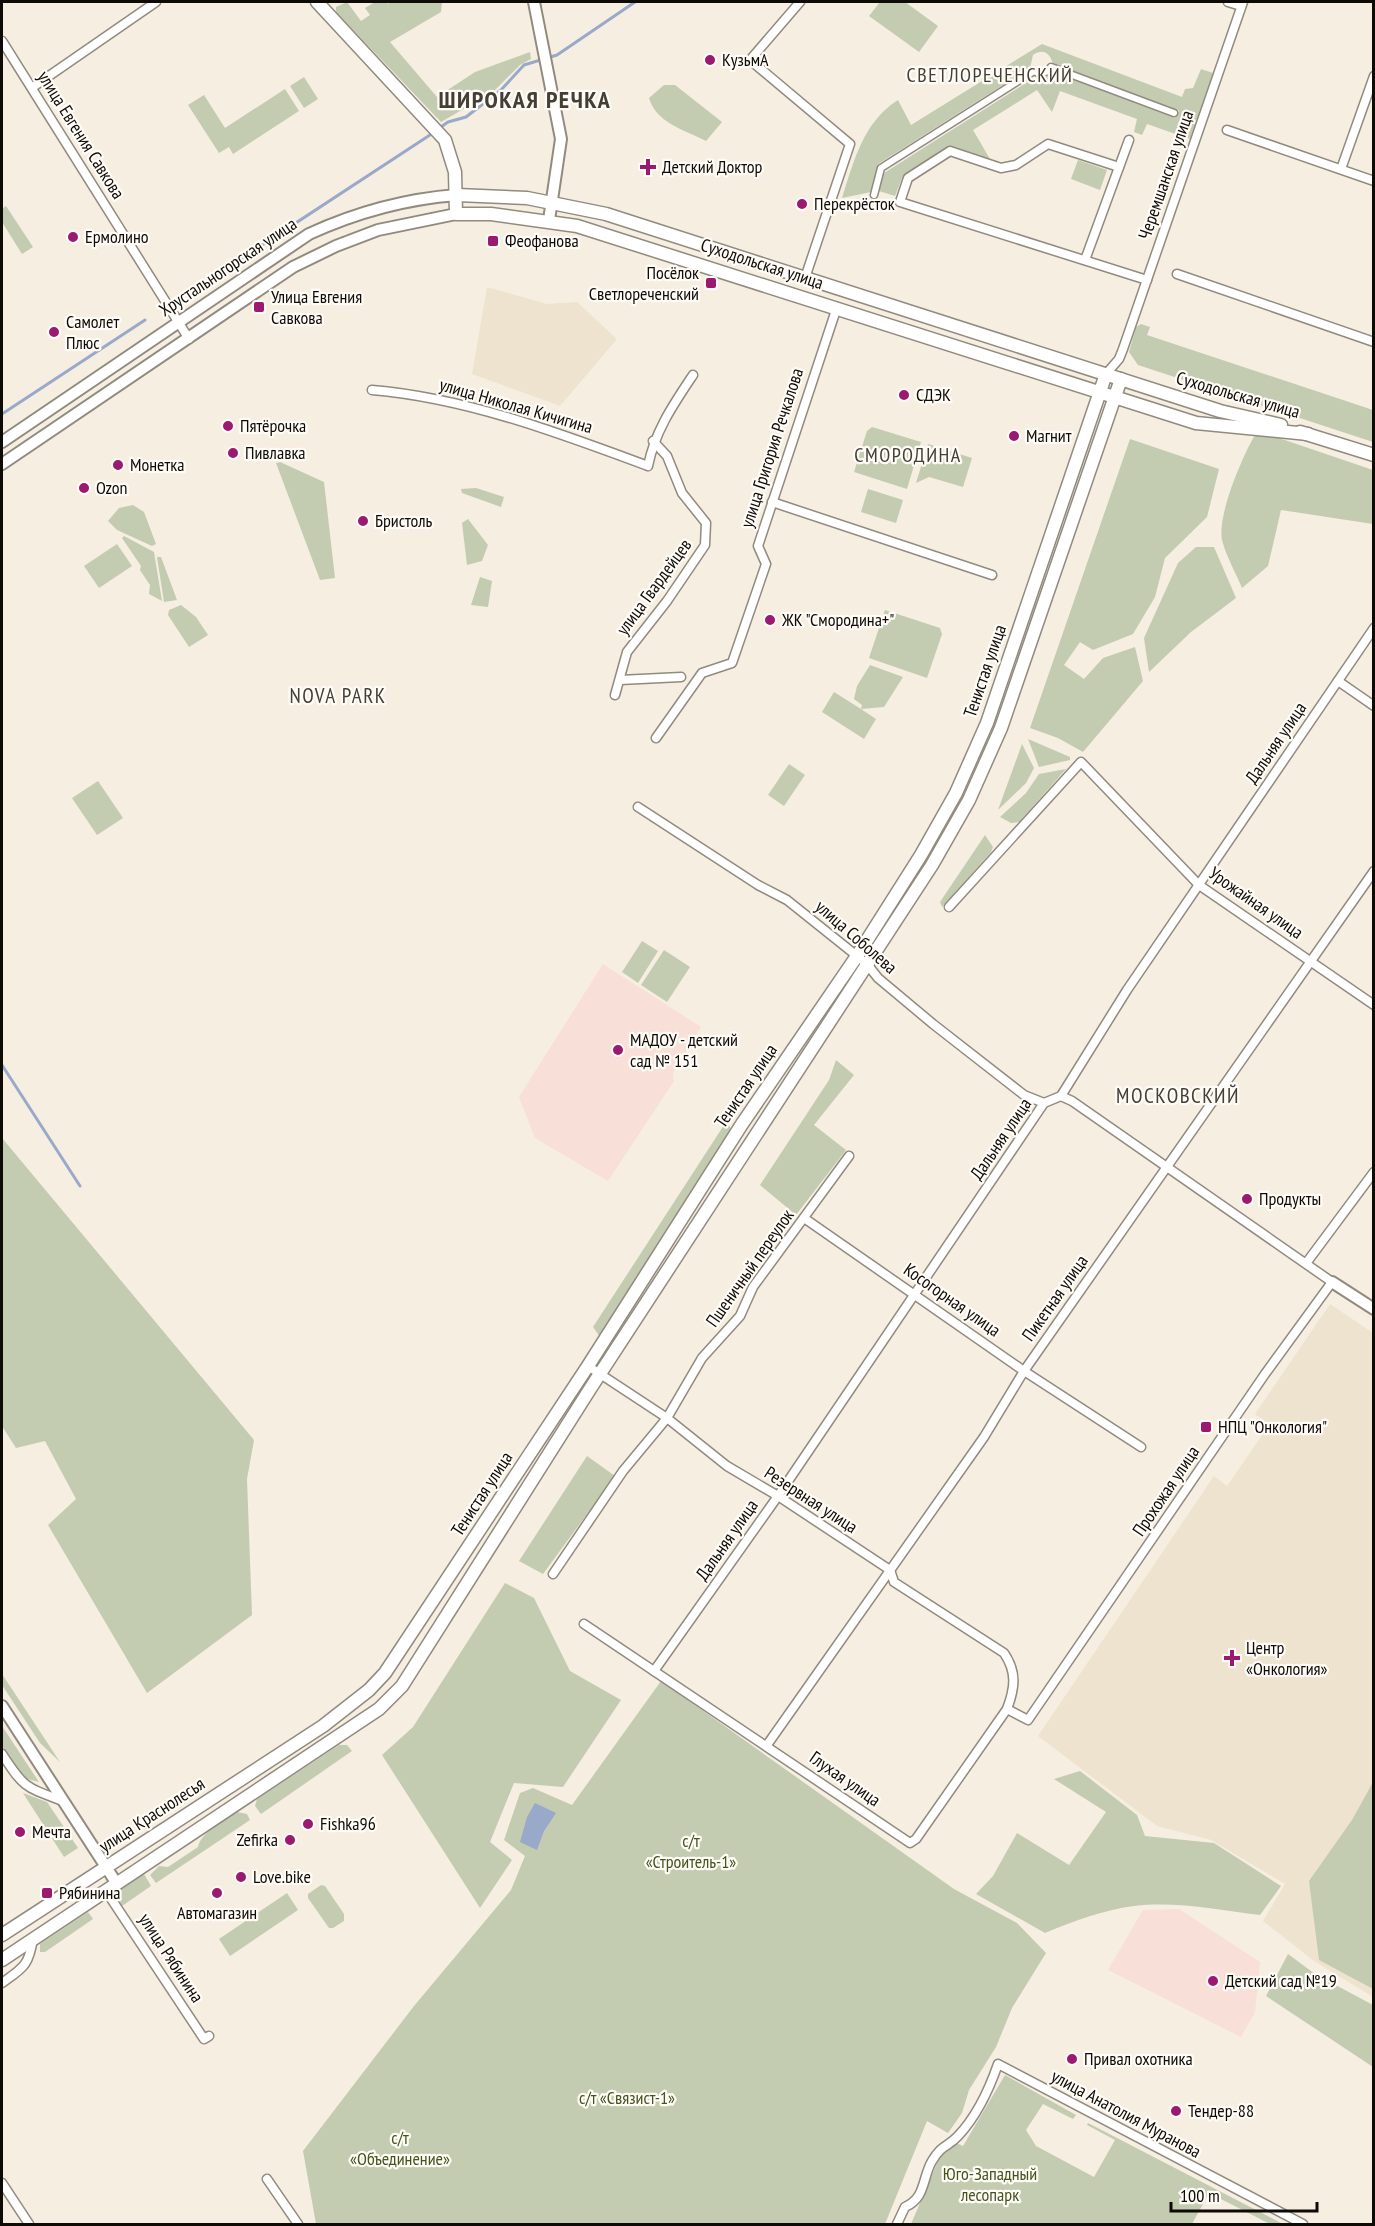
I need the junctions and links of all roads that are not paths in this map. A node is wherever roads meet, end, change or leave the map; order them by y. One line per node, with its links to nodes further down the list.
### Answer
1 (156, 2): 9 (street)
2 (317, 2): 16 (main road)
3 (534, 2): 18 (street)
4 (800, 2): 24 (street)
5 (1228, 2): 6 (street)
6 (1242, 4): 25 (street, Черемшанская улица)
7 (2, 41): 9 (street, улица Евгения Савкова)
8 (1374, 76): 14 (street)
9 (33, 87): 27 (street, улица Евгения Савкова)
10 (1174, 113): 17 (street)
11 (1227, 130): 14 (street)
12 (1129, 140): 13 (street)
13 (1119, 167): 22 (street); 22 (street)
14 (1341, 169): 15 (street)
15 (1374, 181)
16 (457, 195): 18 (main road, Хрустальногорская улица); 19 (main road); 27 (street, Хрустальногорская улица)
17 (874, 195)
18 (552, 202): 20 (street); 21 (main road, Хрустальногорская улица)
19 (456, 214): 20 (main road, Суходольская улица); 28 (street, Хрустальногорская улица)
20 (549, 220): 26 (main road, Суходольская улица)
21 (712, 247): 24 (main road, Суходольская улица)
22 (1085, 260): 25 (street)
23 (1177, 274): 29 (street)
24 (805, 278): 31 (main road, Суходольская улица)
25 (1147, 280): 30 (street, Черемшанская улица)
26 (837, 307): 35 (main road, Суходольская улица); 42 (street, улица Григория Речкалова)
27 (178, 323): 28 (street, улица Евгения Савкова); 39 (street, Хрустальногорская улица)
28 (189, 339): 41 (street, Хрустальногорская улица)
29 (1374, 342)
30 (1119, 359): 31 (street, Черемшанская улица); 33 (street, Черемшанская улица)
31 (1106, 374): 33 (main road, Суходольская улица); 35 (main road, Тенистая улица)
32 (693, 375): 38 (street)
33 (1120, 379): 36 (main road, Тенистая улица); 37 (main road, Суходольская улица)
34 (372, 390): 38 (street, улица Николая Кичигина)
35 (1100, 391): 36 (main road, Суходольская улица); 55 (main road, Тенистая улица)
36 (1114, 396): 37 (main road, Суходольская улица); 55 (main road, Тенистая улица)
37 (1308, 435): 40 (main road, Суходольская улица)
38 (653, 441): 46 (street, улица Гвардейцев)
39 (2, 442)
40 (1374, 455)
41 (2, 464)
42 (772, 502): 43 (street); 50 (street, улица Григория Речкалова)
43 (992, 575)
44 (1374, 628): 47 (street, Дальняя улица)
45 (681, 677): 46 (street)
46 (620, 680): 48 (street, улица Гвардейцев)
47 (1338, 681): 49 (street); 53 (street, Дальняя улица)
48 (615, 695)
49 (1374, 706)
50 (656, 738)
51 (638, 807): 55 (street, улица Соболева)
52 (1374, 871): 56 (street, Пикетная улица)
53 (1199, 885): 54 (street, Урожайная улица); 56 (street, Урожайная улица); 58 (street, Дальняя улица)
54 (949, 908)
55 (862, 960): 59 (street, улица Соболева); 68 (main road, Тенистая улица); 70 (main road, Тенистая улица)
56 (1311, 962): 57 (street, Урожайная улица); 61 (street, Пикетная улица)
57 (1374, 1005)
58 (1061, 1096): 59 (street, Дальняя улица); 61 (street)
59 (1044, 1103): 66 (street, Дальняя улица)
60 (849, 1156): 63 (street, Пшеничный переулок)
61 (1167, 1167): 64 (street); 69 (street, Пикетная улица)
62 (1374, 1172): 64 (street)
63 (804, 1218): 66 (street, Косогорная улица); 71 (street, Пшеничный переулок)
64 (1307, 1262): 65 (street)
65 (1332, 1282): 67 (street); 80 (street, Прохожая улица)
66 (916, 1294): 69 (street, Косогорная улица); 73 (street, Дальняя улица)
67 (1374, 1309)
68 (588, 1366): 70 (street, Резервная улица); 81 (main road, Тенистая улица)
69 (1024, 1371): 72 (street, Косогорная улица); 74 (street, Пикетная улица)
70 (600, 1374): 71 (street, Резервная улица); 82 (main road, Тенистая улица)
71 (667, 1418): 73 (street, Резервная улица); 75 (street, Пшеничный переулок)
72 (1141, 1447)
73 (778, 1496): 74 (street, Резервная улица); 78 (street, Дальняя улица)
74 (890, 1570): 77 (street, Резервная улица); 83 (street, Пикетная улица)
75 (553, 1574)
76 (584, 1624): 78 (street, Глухая улица)
77 (1011, 1664): 80 (street, Глухая улица)
78 (654, 1671): 83 (street, Глухая улица)
79 (2, 1706): 85 (street, улица Рябинина)
80 (1007, 1708): 83 (street, Глухая улица)
81 (323, 1726): 86 (main road, улица Краснолесья)
82 (352, 1727): 87 (main road, улица Краснолесья)
83 (767, 1745)
84 (2, 1754): 85 (street)
85 (63, 1801): 86 (street, улица Рябинина)
86 (106, 1867): 87 (street, улица Рябинина); 88 (main road, улица Краснолесья)
87 (112, 1888): 89 (main road, улица Краснолесья); 92 (street, улица Рябинина)
88 (2, 1935)
89 (33, 1938): 90 (main road, улица Краснолесья); 91 (street)
90 (2, 1960)
91 (2, 1983)
92 (209, 2036)
93 (267, 2179): 96 (street)
94 (2, 2183): 95 (street)
95 (29, 2224)
96 (298, 2224)
97 (897, 2224): 98 (street, улица Анатолия Муранова)
98 (1303, 2224)

